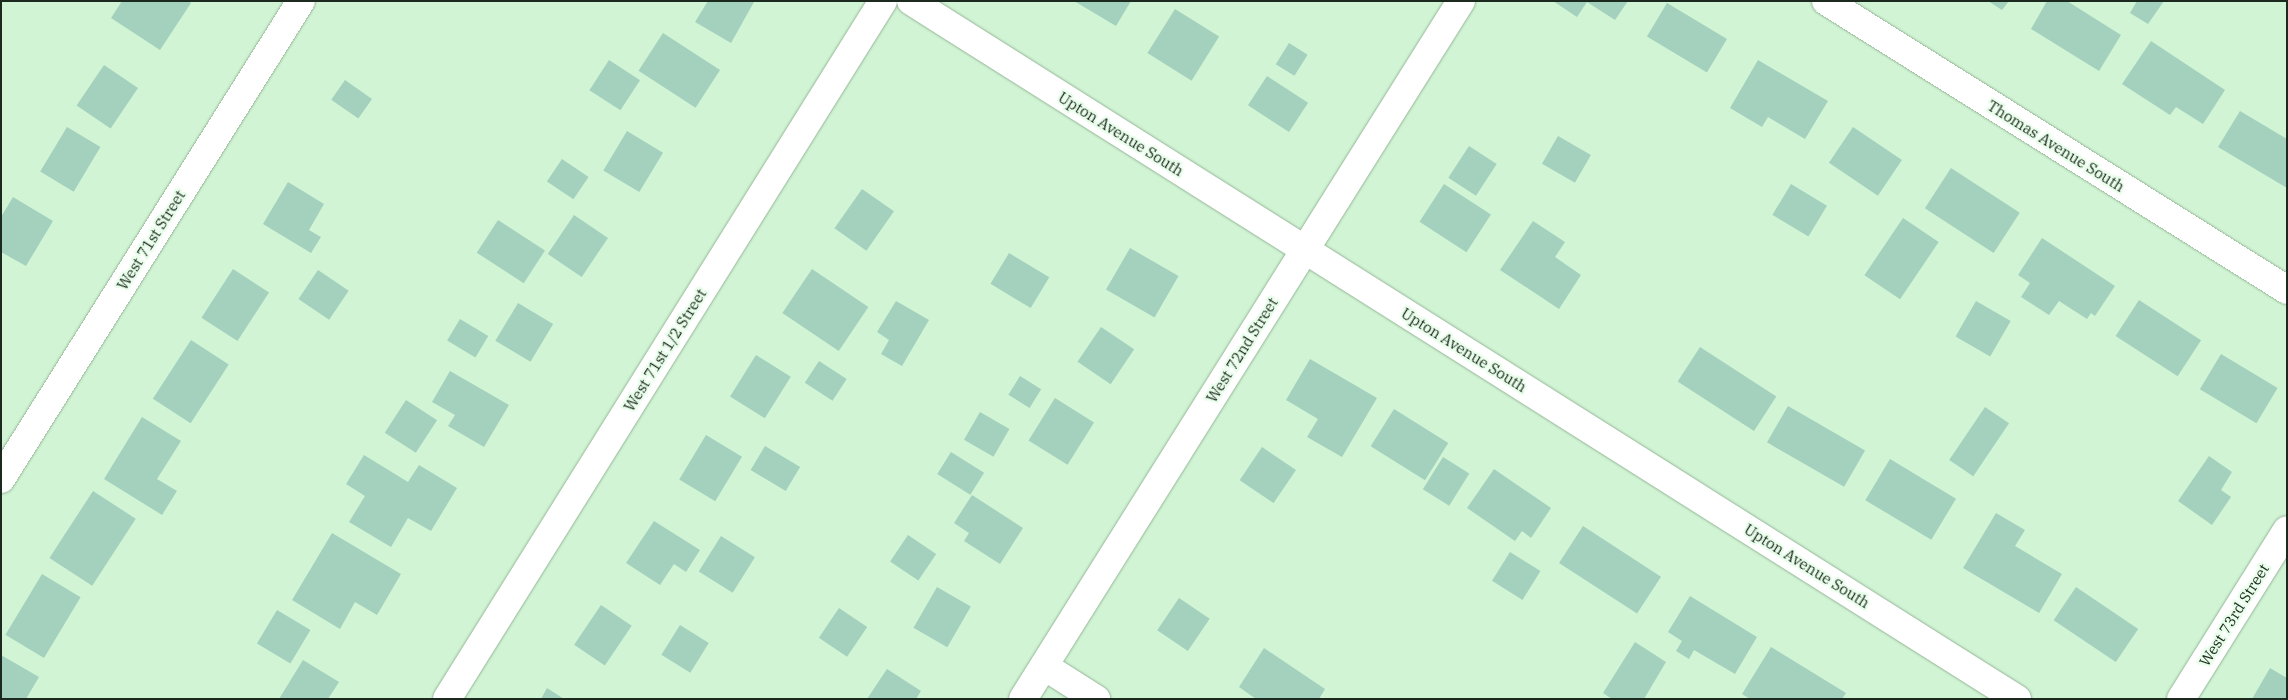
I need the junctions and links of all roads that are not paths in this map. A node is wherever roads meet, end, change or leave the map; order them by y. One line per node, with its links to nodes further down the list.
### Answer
1 (301, 1): 8 (street, West 71st Street)
2 (883, 1): 11 (street, West 71st 1/2 Street)
3 (911, 1): 6 (street, Upton Avenue South)
4 (1461, 1): 6 (street, West 72nd Street)
5 (1826, 1): 7 (street, Thomas Avenue South)
6 (1305, 250): 10 (street, West 72nd Street); 14 (street, Upton Avenue South)
7 (2287, 290)
8 (1, 479)
9 (2287, 530): 15 (street, West 73rd Street)
10 (1044, 666): 12 (street, West 72nd Street); 13 (street)
11 (447, 699)
12 (1023, 699)
13 (1096, 699)
14 (2017, 699)
15 (2182, 699)

